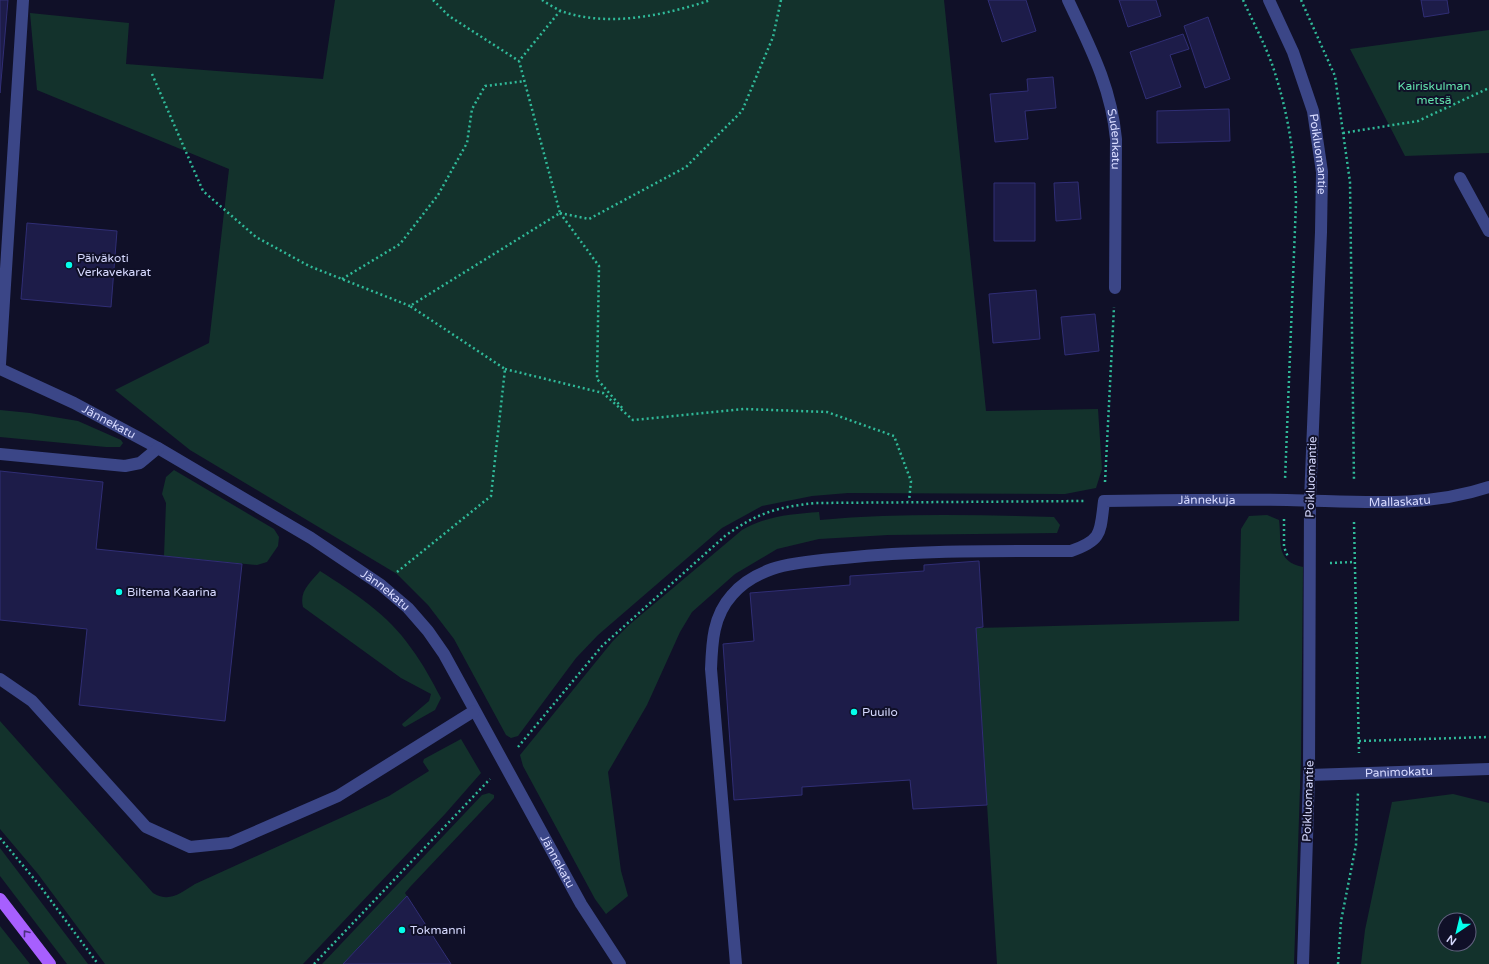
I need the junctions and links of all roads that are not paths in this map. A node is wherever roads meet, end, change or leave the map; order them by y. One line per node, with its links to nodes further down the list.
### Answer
1 (24, 0): 7 (street)
2 (1068, 0): 6 (street, Sudenkatu)
3 (1269, 0): 12 (street, Poikluomantie)
4 (1460, 178): 5 (street)
5 (1489, 231)
6 (1115, 288)
7 (0, 364)
8 (0, 369): 9 (street, Jännekatu)
9 (158, 448): 10 (street); 14 (street, Jännekatu)
10 (0, 454)
11 (1489, 487): 12 (street, Mallaskatu)
12 (1310, 500): 16 (street, Poikluomantie); 20 (street, Jännekuja)
13 (0, 679): 14 (street)
14 (474, 711): 19 (street, Jännekatu)
15 (1489, 769): 16 (street, Panimokatu)
16 (1309, 775): 21 (street, Poikluomantie)
17 (0, 899): 18 (main road, one-way to 17)
18 (50, 964)
19 (620, 964)
20 (736, 964)
21 (1303, 964)

